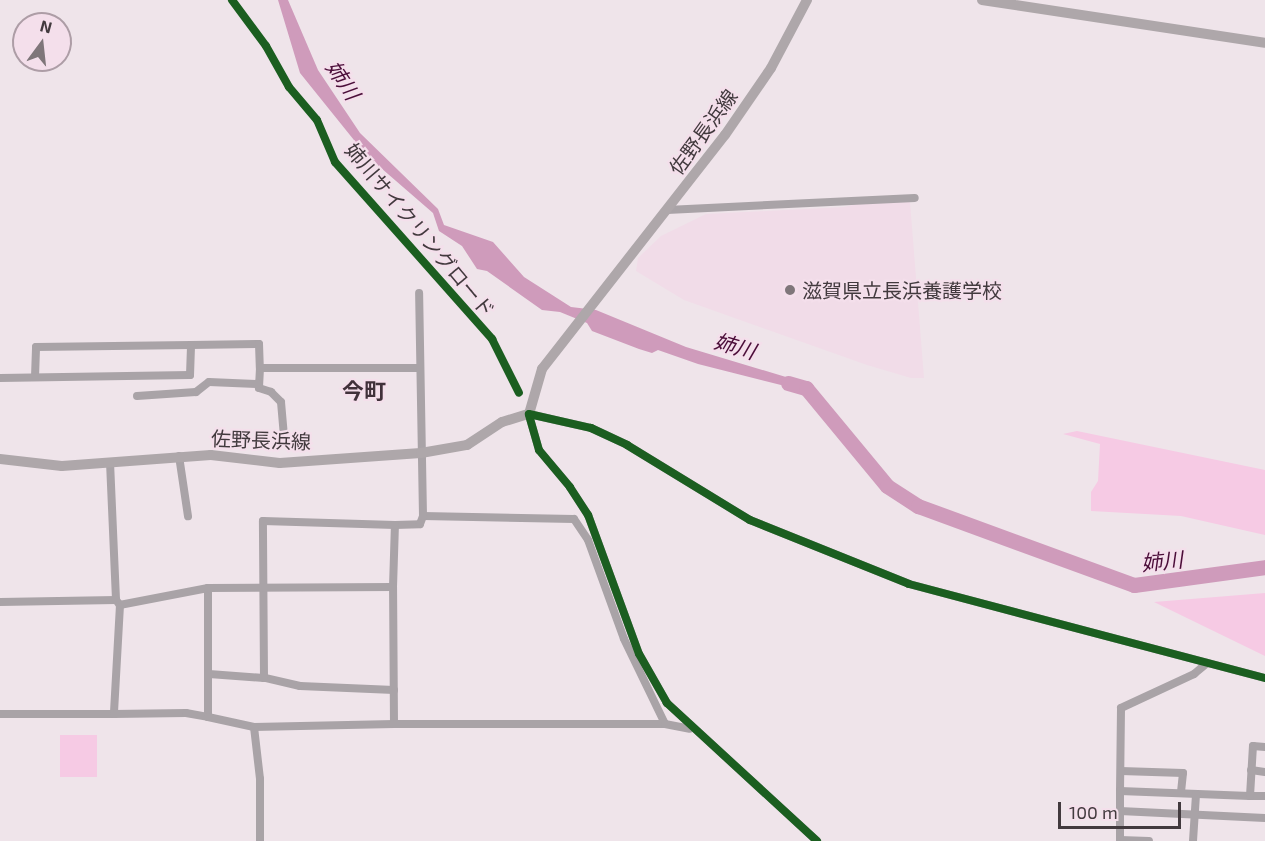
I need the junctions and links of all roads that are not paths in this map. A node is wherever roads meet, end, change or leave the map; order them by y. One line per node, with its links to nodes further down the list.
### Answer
1 (807, 0): 5 (main road, 佐野長浜線)
2 (982, 0): 3 (main road)
3 (1265, 43)
4 (915, 198): 5 (street)
5 (667, 210): 14 (main road, 佐野長浜線)
6 (418, 293): 8 (street)
7 (191, 345): 9 (street); 10 (street); 10 (street)
8 (419, 368): 9 (street); 16 (street)
9 (260, 369): 12 (street)
10 (34, 377): 11 (street)
11 (0, 378)
12 (259, 384): 13 (street); 15 (street)
13 (136, 396)
14 (529, 414): 16 (main road, 佐野長浜線); 28 (street); 39 (street)
15 (284, 439)
16 (421, 453): 17 (main road, 佐野長浜線); 21 (street)
17 (179, 456): 19 (main road, 佐野長浜線); 20 (street)
18 (0, 459): 19 (main road, 佐野長浜線)
19 (110, 462): 27 (street)
20 (188, 516)
21 (423, 516): 22 (street); 37 (street)
22 (395, 525): 23 (street); 24 (street)
23 (266, 585): 24 (street); 25 (street); 30 (street)
24 (393, 587): 32 (street)
25 (208, 588): 27 (street); 29 (street)
26 (0, 602): 27 (street)
27 (118, 603): 34 (street)
28 (1206, 663): 31 (street); 42 (street)
29 (209, 674): 30 (street); 35 (street)
30 (264, 678): 32 (street)
31 (1265, 678)
32 (394, 690): 36 (street)
33 (0, 714): 34 (street)
34 (114, 714): 35 (street)
35 (208, 717): 38 (street)
36 (394, 724): 37 (street); 38 (street)
37 (665, 724): 39 (street)
38 (254, 728): 52 (street)
39 (690, 729): 53 (street)
40 (1265, 747): 41 (street)
41 (1251, 770): 43 (street); 47 (street)
42 (1121, 771): 44 (street); 45 (street)
43 (1265, 772)
44 (1120, 791): 45 (street); 49 (street)
45 (1181, 793): 46 (street)
46 (1196, 794): 47 (street); 50 (street)
47 (1250, 796): 48 (street)
48 (1265, 796)
49 (1120, 811): 50 (street); 54 (street)
50 (1196, 815): 51 (street); 56 (street)
51 (1265, 818)
52 (260, 841)
53 (817, 841)
54 (1120, 841): 55 (street)
55 (1149, 841)
56 (1193, 841)

